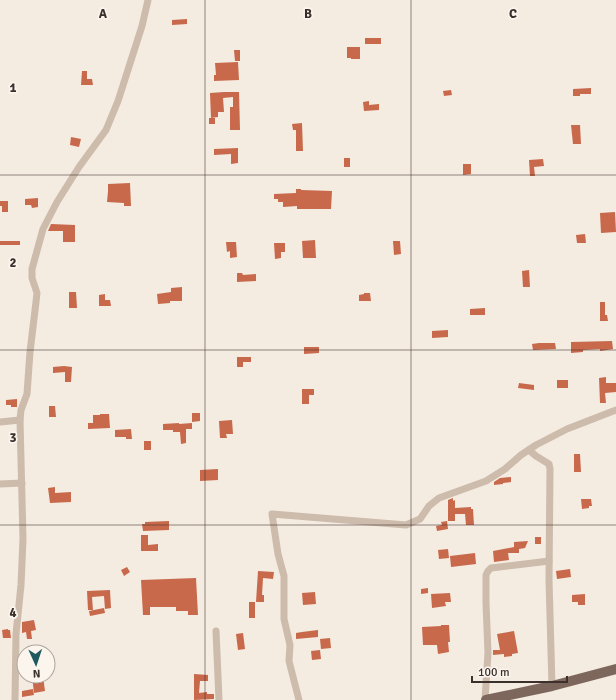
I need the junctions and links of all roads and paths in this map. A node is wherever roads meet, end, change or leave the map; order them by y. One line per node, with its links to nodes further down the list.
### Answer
1 (148, 0): 3 (street)
2 (616, 410): 5 (street)
3 (20, 420): 4 (street); 7 (street)
4 (0, 422)
5 (529, 450): 8 (street); 14 (street)
6 (0, 484): 7 (street)
7 (22, 484): 12 (street)
8 (549, 561): 11 (street); 15 (street)
9 (216, 631): 13 (street)
10 (616, 670): 11 (main road)
11 (552, 686): 15 (main road)
12 (15, 700)
13 (219, 700)
14 (299, 700)
15 (486, 700)

